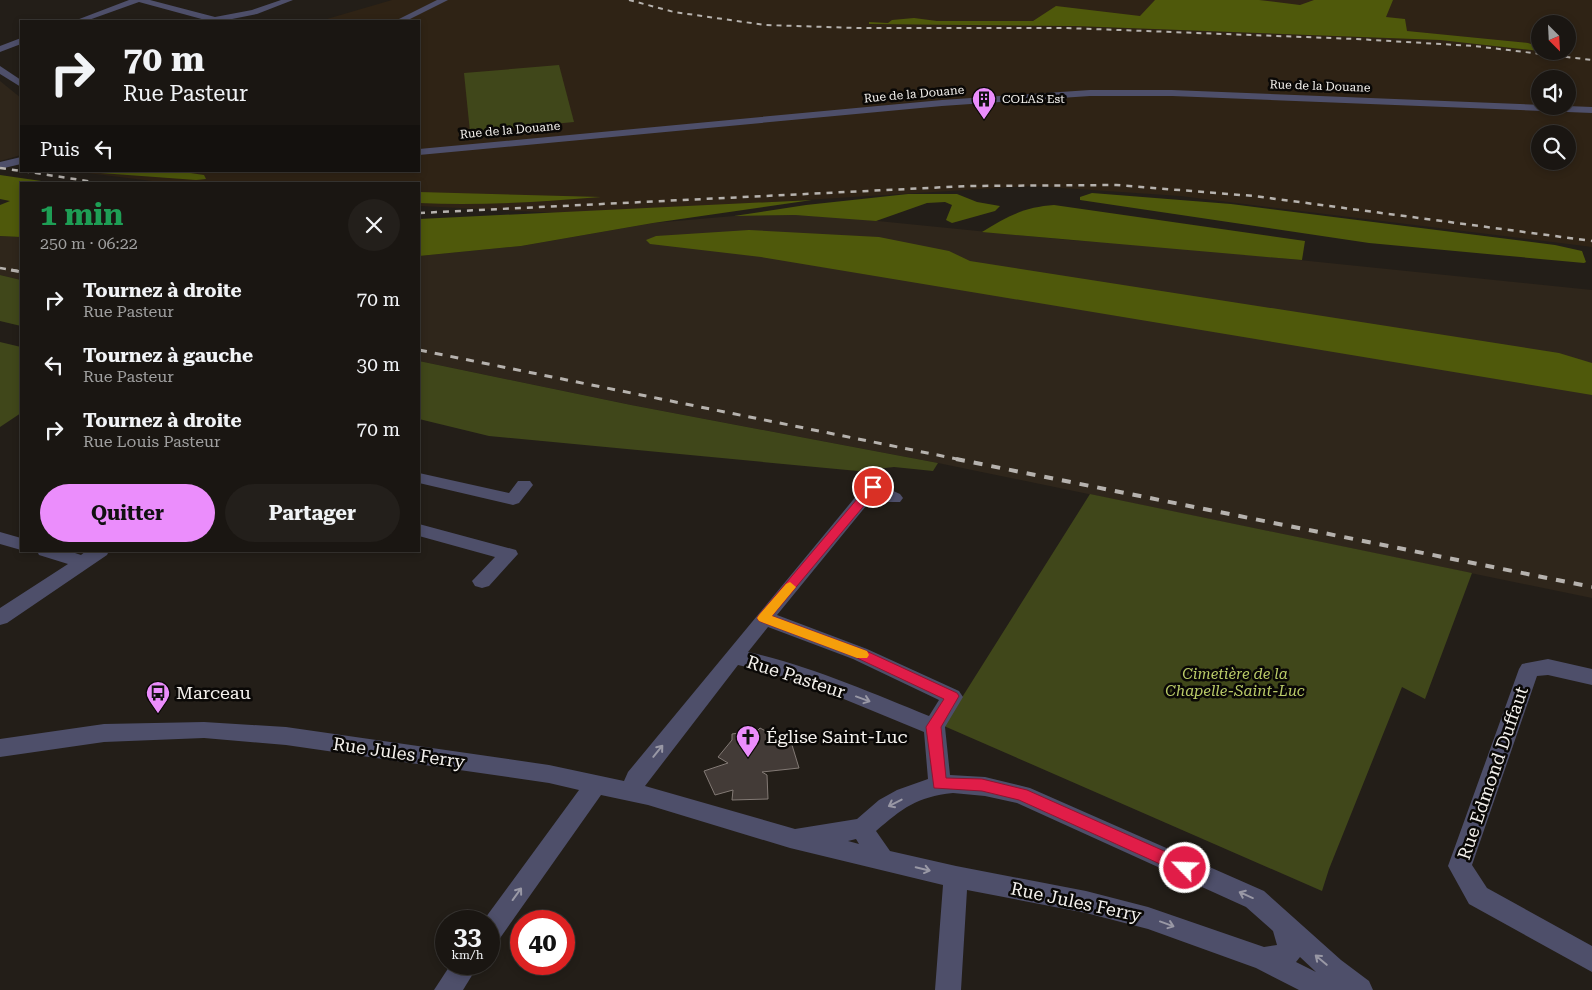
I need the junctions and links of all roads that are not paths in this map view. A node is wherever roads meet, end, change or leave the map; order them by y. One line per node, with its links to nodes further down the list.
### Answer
1 (138, 0): 4 (street); 5 (street)
2 (289, 0): 6 (street)
3 (444, 0): 7 (street)
4 (81, 20)
5 (209, 20)
6 (218, 20)
7 (401, 20)
8 (20, 42): 9 (street)
9 (0, 49)
10 (0, 68): 11 (street)
11 (20, 83)
12 (1592, 110): 13 (street, Rue de la Douane)
13 (420, 152)
14 (20, 160): 15 (street)
15 (0, 166)
16 (420, 478): 17 (street)
17 (524, 485)
18 (894, 498): 27 (street)
19 (420, 530): 25 (street)
20 (0, 538): 21 (street)
21 (20, 544)
22 (49, 552): 24 (street)
23 (99, 552): 24 (street)
24 (84, 562): 26 (street)
25 (482, 581)
26 (0, 618)
27 (764, 618): 28 (street); 30 (street)
28 (734, 657): 30 (street, Rue Pasteur, one-way to 30); 34 (street, Rue Pasteur, one-way to 28)
29 (1592, 677): 42 (street, Rue Edmond Duffaut)
30 (934, 727): 32 (street)
31 (0, 748): 33 (street, Rue Jules Ferry)
32 (940, 784): 35 (street, one-way to 35); 40 (street, one-way to 32)
33 (595, 785): 34 (street, Rue Jules Ferry); 39 (street, one-way to 33)
34 (631, 792): 36 (street, Rue Jules Ferry)
35 (863, 828): 36 (street, Rue Jules Ferry); 37 (street)
36 (790, 838): 37 (street, Rue Jules Ferry)
37 (883, 860): 38 (street, Rue Jules Ferry, one-way to 38)
38 (956, 877): 41 (street, Rue Jules Ferry, one-way to 41); 45 (street)
39 (500, 918)
40 (1284, 923): 41 (street); 47 (street, one-way to 40)
41 (1264, 959): 46 (street, Rue Jules Ferry)
42 (1592, 960)
43 (458, 975): 44 (street)
44 (447, 990)
45 (948, 990)
46 (1326, 990)
47 (1360, 990)

